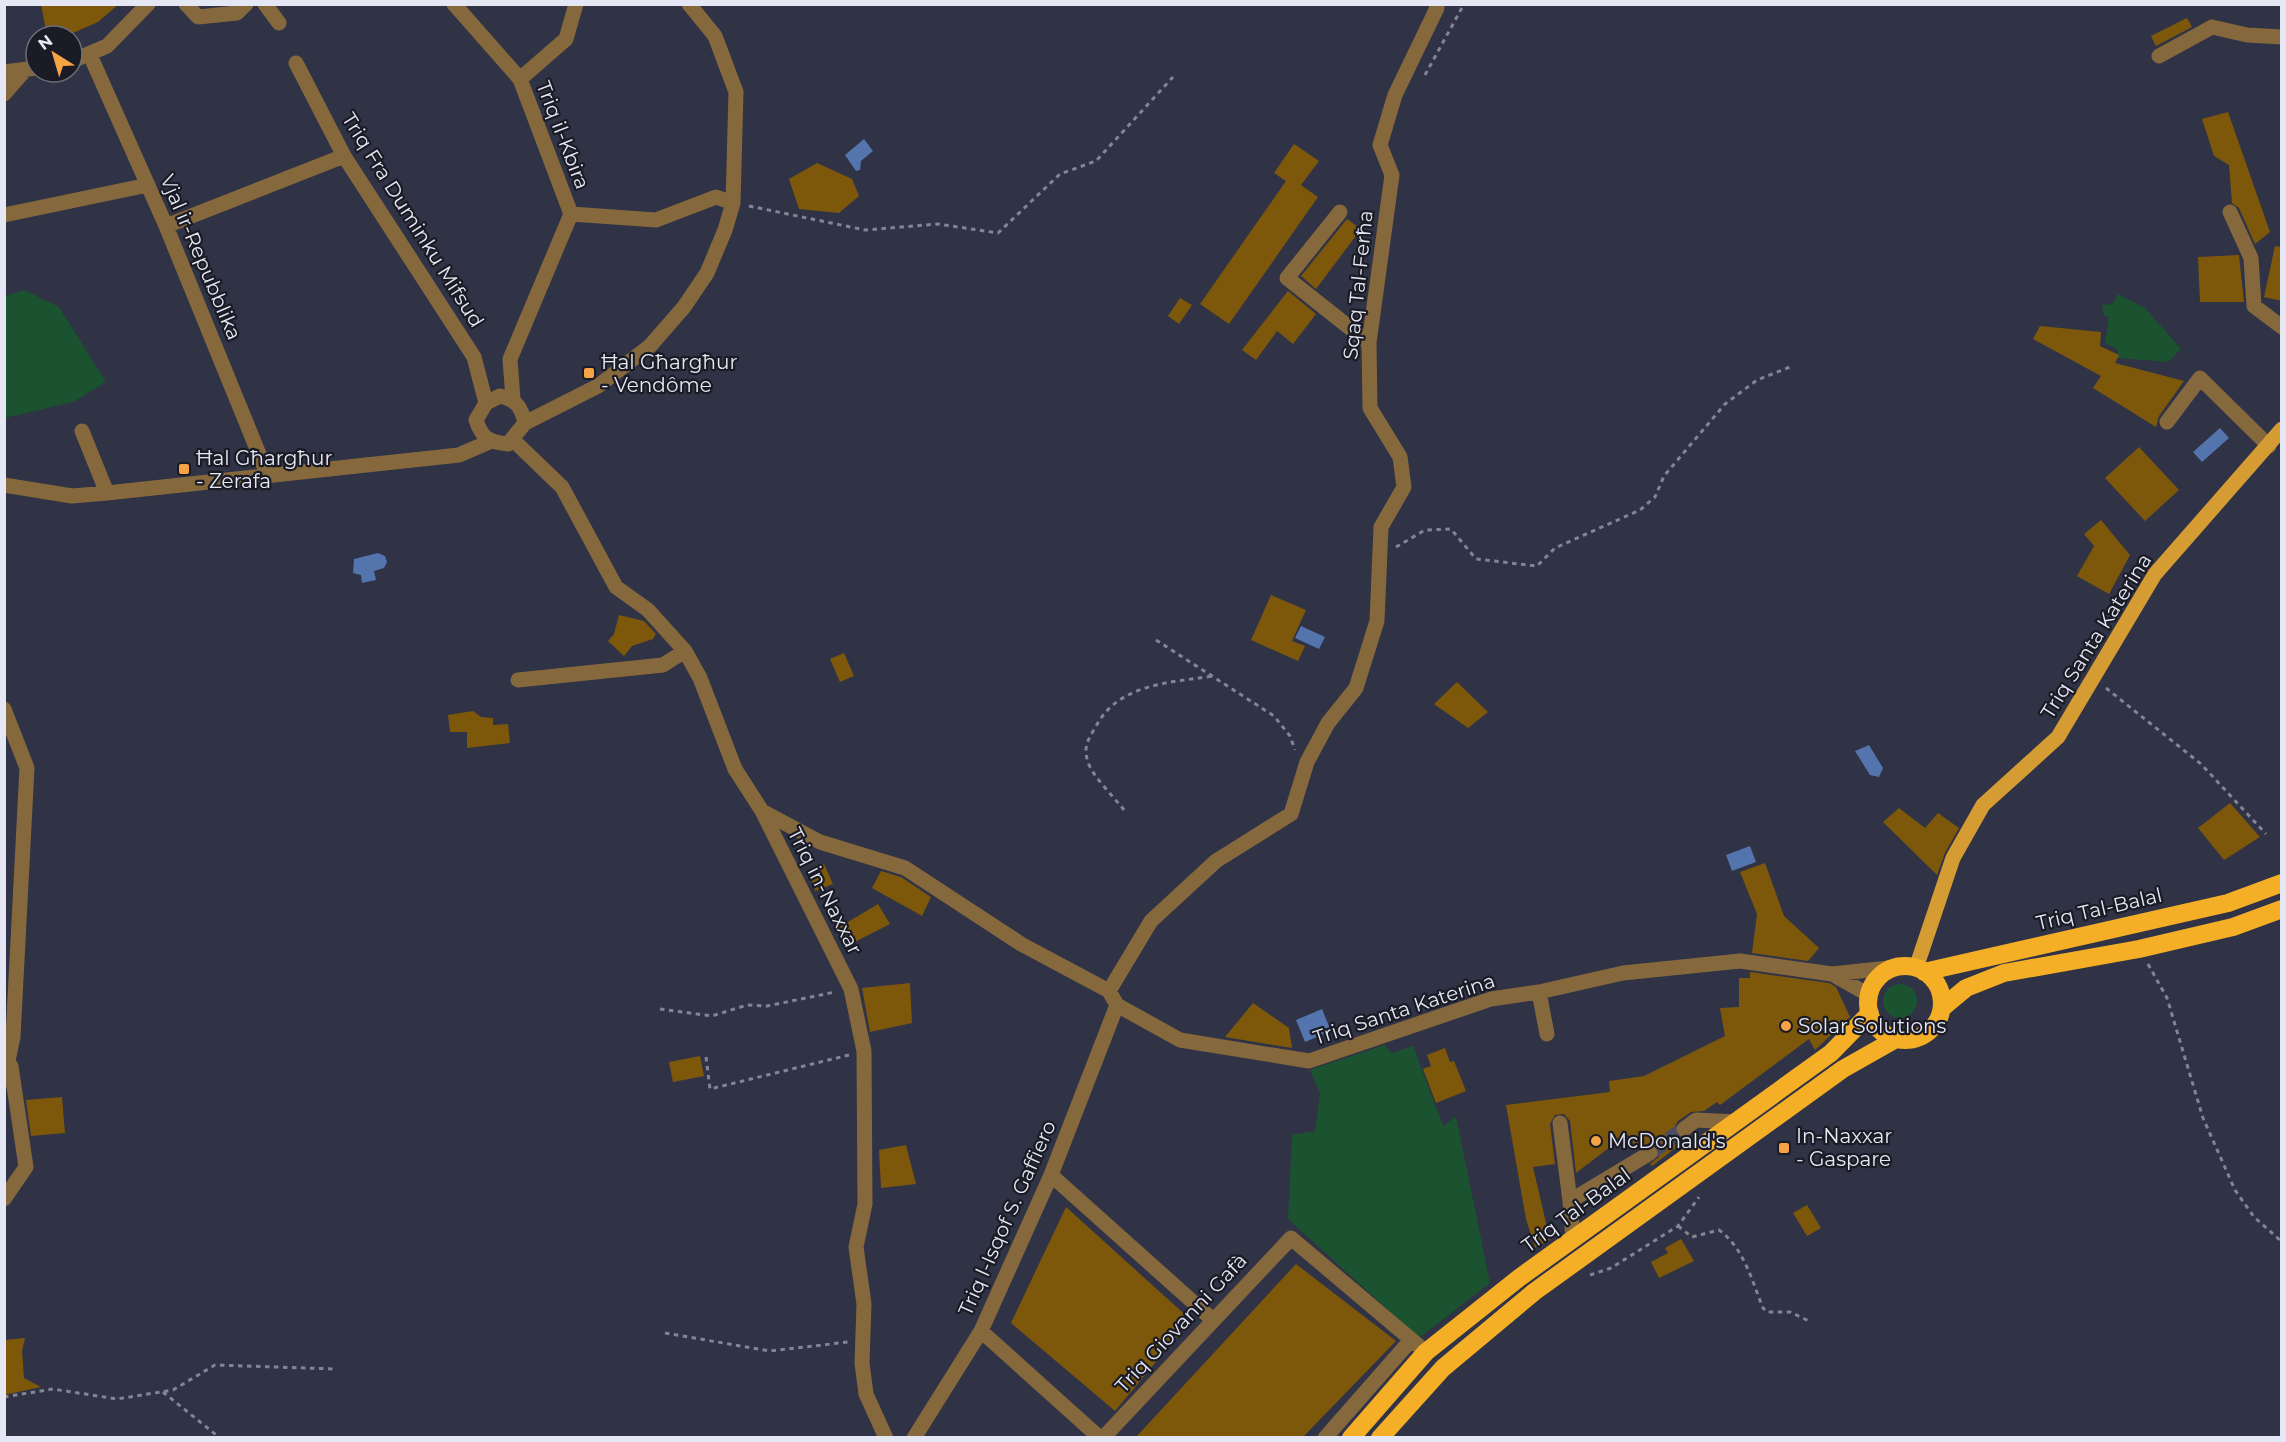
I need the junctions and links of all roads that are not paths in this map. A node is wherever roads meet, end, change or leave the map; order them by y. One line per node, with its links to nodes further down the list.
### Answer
1 (148, 4): 9 (street)
2 (186, 4): 3 (street)
3 (246, 4)
4 (454, 4): 16 (street, Triq il-Kbira)
5 (576, 4): 16 (street)
6 (689, 4): 20 (street)
7 (1436, 4): 27 (street, Sqaq Tal-Ferħa)
8 (2282, 37): 10 (street)
9 (90, 55): 11 (street); 19 (street, Vjal ir-Repubblika)
10 (2159, 56)
11 (84, 57)
12 (296, 63): 18 (street, Triq Fra Duminku Mifsud)
13 (24, 70): 14 (street)
14 (4, 72)
15 (24, 75): 17 (street)
16 (520, 80): 23 (street, Triq il-Kbira)
17 (4, 94)
18 (344, 156): 25 (street); 29 (street, Triq Fra Duminku Mifsud)
19 (148, 185): 24 (street); 25 (street, Vjal ir-Repubblika)
20 (733, 203): 23 (street); 31 (street)
21 (1340, 212): 27 (street)
22 (2230, 212): 26 (street)
23 (571, 214): 28 (street, Triq il-Kbira)
24 (4, 215)
25 (166, 226): 37 (street, Vjal ir-Repubblika)
26 (2282, 327)
27 (1369, 343): 48 (street, Sqaq Tal-Ferħa)
28 (513, 399): 29 (street); 31 (street)
29 (486, 403): 35 (street)
30 (2168, 422): 36 (street)
31 (525, 423): 34 (street)
32 (2282, 429): 36 (main road, Triq Santa Katerina)
33 (82, 431): 39 (street)
34 (513, 440): 35 (street); 40 (street, Triq in-Naxxar)
35 (489, 442): 37 (street)
36 (2269, 446): 46 (main road, Triq Santa Katerina)
37 (268, 476): 39 (street)
38 (4, 485): 39 (street)
39 (107, 493)
40 (685, 651): 41 (street); 43 (street, Triq in-Naxxar)
41 (518, 680)
42 (4, 709): 55 (street)
43 (762, 811): 48 (street); 69 (street, Triq in-Naxxar)
44 (2282, 883): 46 (highway, Triq Tal-Balal)
45 (2282, 909): 52 (highway)
46 (1913, 969): 47 (street, Triq Santa Katerina); 50 (highway, Triq Tal-Balal); 52 (highway)
47 (1832, 974): 49 (street, Triq Santa Katerina); 50 (street, Triq Santa Katerina)
48 (1109, 991): 51 (street)
49 (1539, 992): 51 (street, Triq Santa Katerina); 53 (street)
50 (1870, 1004): 54 (highway); 57 (highway, Triq Tal-Balal)
51 (1117, 1005): 61 (street, Triq l-Isqof S. Gaffiero)
52 (1942, 1008): 54 (highway)
53 (1547, 1034)
54 (1896, 1039): 74 (highway)
55 (10, 1060): 56 (street); 62 (street)
56 (4, 1080)
57 (1737, 1122): 59 (street); 64 (highway, Triq Tal-Balal)
58 (1560, 1123): 63 (street)
59 (1684, 1129)
60 (1650, 1153): 63 (street)
61 (1051, 1175): 65 (street); 66 (street, Triq l-Isqof S. Gaffiero)
62 (4, 1199)
63 (1570, 1201): 64 (street)
64 (1573, 1239): 68 (highway, Triq Tal-Balal)
65 (1213, 1320): 67 (street, Triq Giovanni Gafà); 71 (street, Triq Giovanni Gafà)
66 (981, 1331): 70 (street, Triq l-Isqof S. Gaffiero); 71 (street)
67 (1412, 1340): 68 (street); 72 (street)
68 (1426, 1353): 73 (highway, Triq Tal-Balal)
69 (886, 1437)
70 (914, 1437)
71 (1101, 1437)
72 (1325, 1437)
73 (1351, 1437)
74 (1380, 1437)

